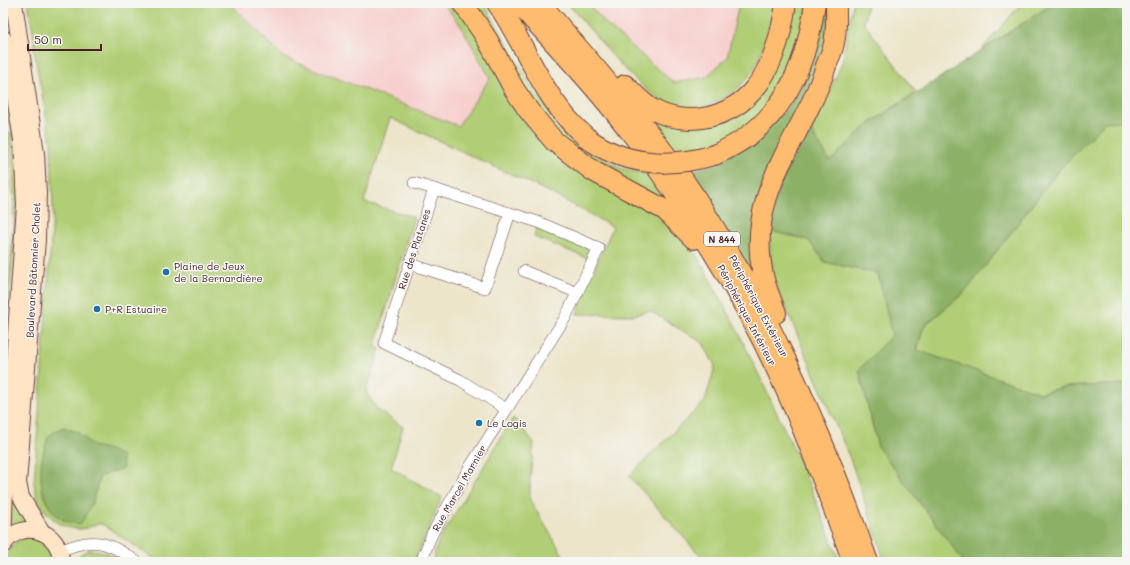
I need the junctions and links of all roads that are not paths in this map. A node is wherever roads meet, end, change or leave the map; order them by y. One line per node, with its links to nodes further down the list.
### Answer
1 (14, 3): 22 (street, Boulevard Bâtonnier Cholet)
2 (463, 3): 19 (highway)
3 (497, 3): 8 (highway, bridge)
4 (518, 3): 19 (highway, Périphérique Intérieur / N 844)
5 (540, 3): 19 (highway, Périphérique Extérieur / N 844)
6 (549, 3): 7 (highway)
7 (786, 3)
8 (815, 3)
9 (836, 3): 12 (highway)
10 (843, 3): 12 (highway)
11 (3, 38): 20 (street, Boulevard Bâtonnier Cholet)
12 (834, 42): 19 (highway)
13 (414, 183): 14 (street)
14 (434, 189): 15 (street); 16 (street, Rue des Platanes)
15 (510, 213): 16 (street); 18 (street, Rue Marcel Marnier)
16 (410, 264): 21 (street, Rue des Platanes)
17 (524, 271): 18 (street)
18 (578, 293): 21 (street, Rue Marcel Marnier)
19 (777, 355): 28 (highway, Périphérique Intérieur / N 844); 29 (highway, Périphérique Extérieur / N 844)
20 (7, 400): 23 (street, Boulevard Bâtonnier Cholet)
21 (506, 409): 27 (street, Rue Marcel Marnier)
22 (42, 532): 24 (street); 25 (street, Boulevard Bâtonnier Cholet)
23 (3, 542)
24 (3, 545)
25 (61, 556): 26 (street)
26 (137, 562)
27 (421, 562)
28 (853, 562)
29 (868, 562)

